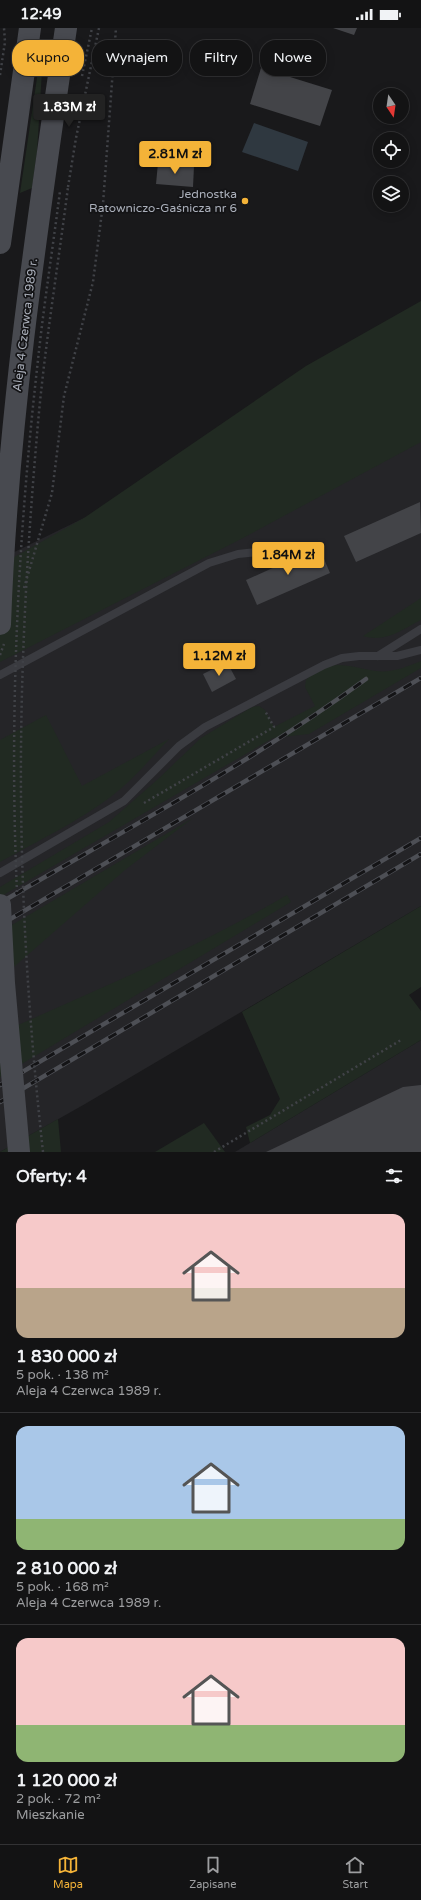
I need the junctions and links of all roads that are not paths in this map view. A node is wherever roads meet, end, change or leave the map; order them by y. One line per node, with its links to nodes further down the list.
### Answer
1 (30, 28): 3 (main road)
2 (66, 28): 5 (main road, Aleja 4 Czerwca 1989 r.)
3 (1, 234)
4 (267, 551): 9 (lane)
5 (6, 628)
6 (421, 629): 8 (lane)
7 (421, 650): 8 (lane)
8 (377, 656): 10 (lane)
9 (0, 675)
10 (0, 873)
11 (9, 902): 12 (main road, bridge)
12 (19, 1152)

